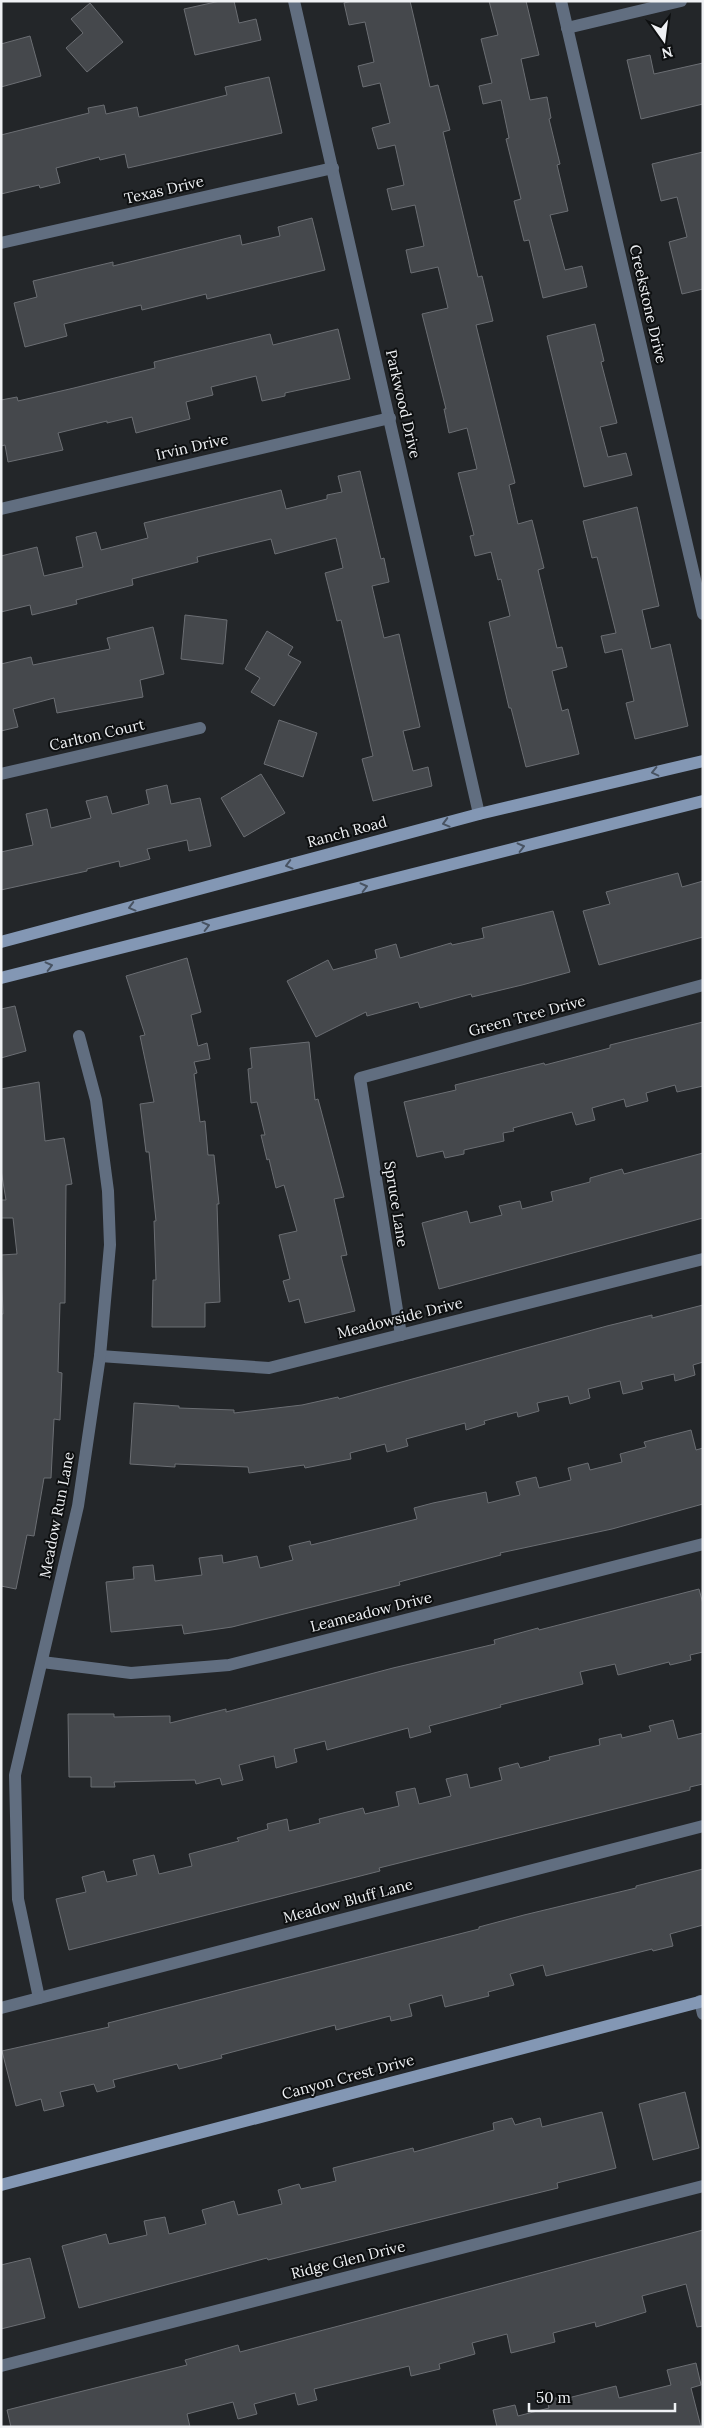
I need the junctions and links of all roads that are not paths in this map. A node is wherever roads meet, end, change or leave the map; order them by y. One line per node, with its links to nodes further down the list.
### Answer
1 (294, 1): 5 (street, Parkwood Drive)
2 (561, 1): 4 (street, Creekstone Drive)
3 (681, 1): 4 (street)
4 (567, 28): 9 (street, Creekstone Drive)
5 (333, 168): 6 (street, Texas Drive); 7 (street, Parkwood Drive)
6 (1, 243)
7 (390, 418): 8 (street, Irvin Drive); 14 (street, Parkwood Drive)
8 (1, 509)
9 (703, 614)
10 (200, 728): 12 (street, Carlton Court)
11 (703, 761): 14 (main road, Ranch Road, one-way to 14)
12 (1, 774)
13 (703, 801): 16 (main road, one-way to 13)
14 (479, 814): 15 (main road, Ranch Road, one-way to 15)
15 (1, 942)
16 (1, 978)
17 (703, 985): 19 (street, Green Tree Drive)
18 (79, 1036): 22 (street, Meadow Run Lane)
19 (360, 1078): 21 (street, Spruce Lane)
20 (703, 1259): 21 (street, Meadowside Drive)
21 (400, 1335): 22 (street, Meadowside Drive)
22 (100, 1356): 24 (street, Meadow Run Lane)
23 (703, 1544): 24 (street, Leameadow Drive)
24 (42, 1662): 26 (street, Meadow Run Lane)
25 (703, 1826): 26 (street, Meadow Bluff Lane)
26 (39, 1998): 28 (street, Meadow Bluff Lane)
27 (702, 2005): 29 (main road, Canyon Crest Drive)
28 (1, 2008)
29 (1, 2185)
30 (703, 2186): 31 (street, Ridge Glen Drive)
31 (1, 2366)

